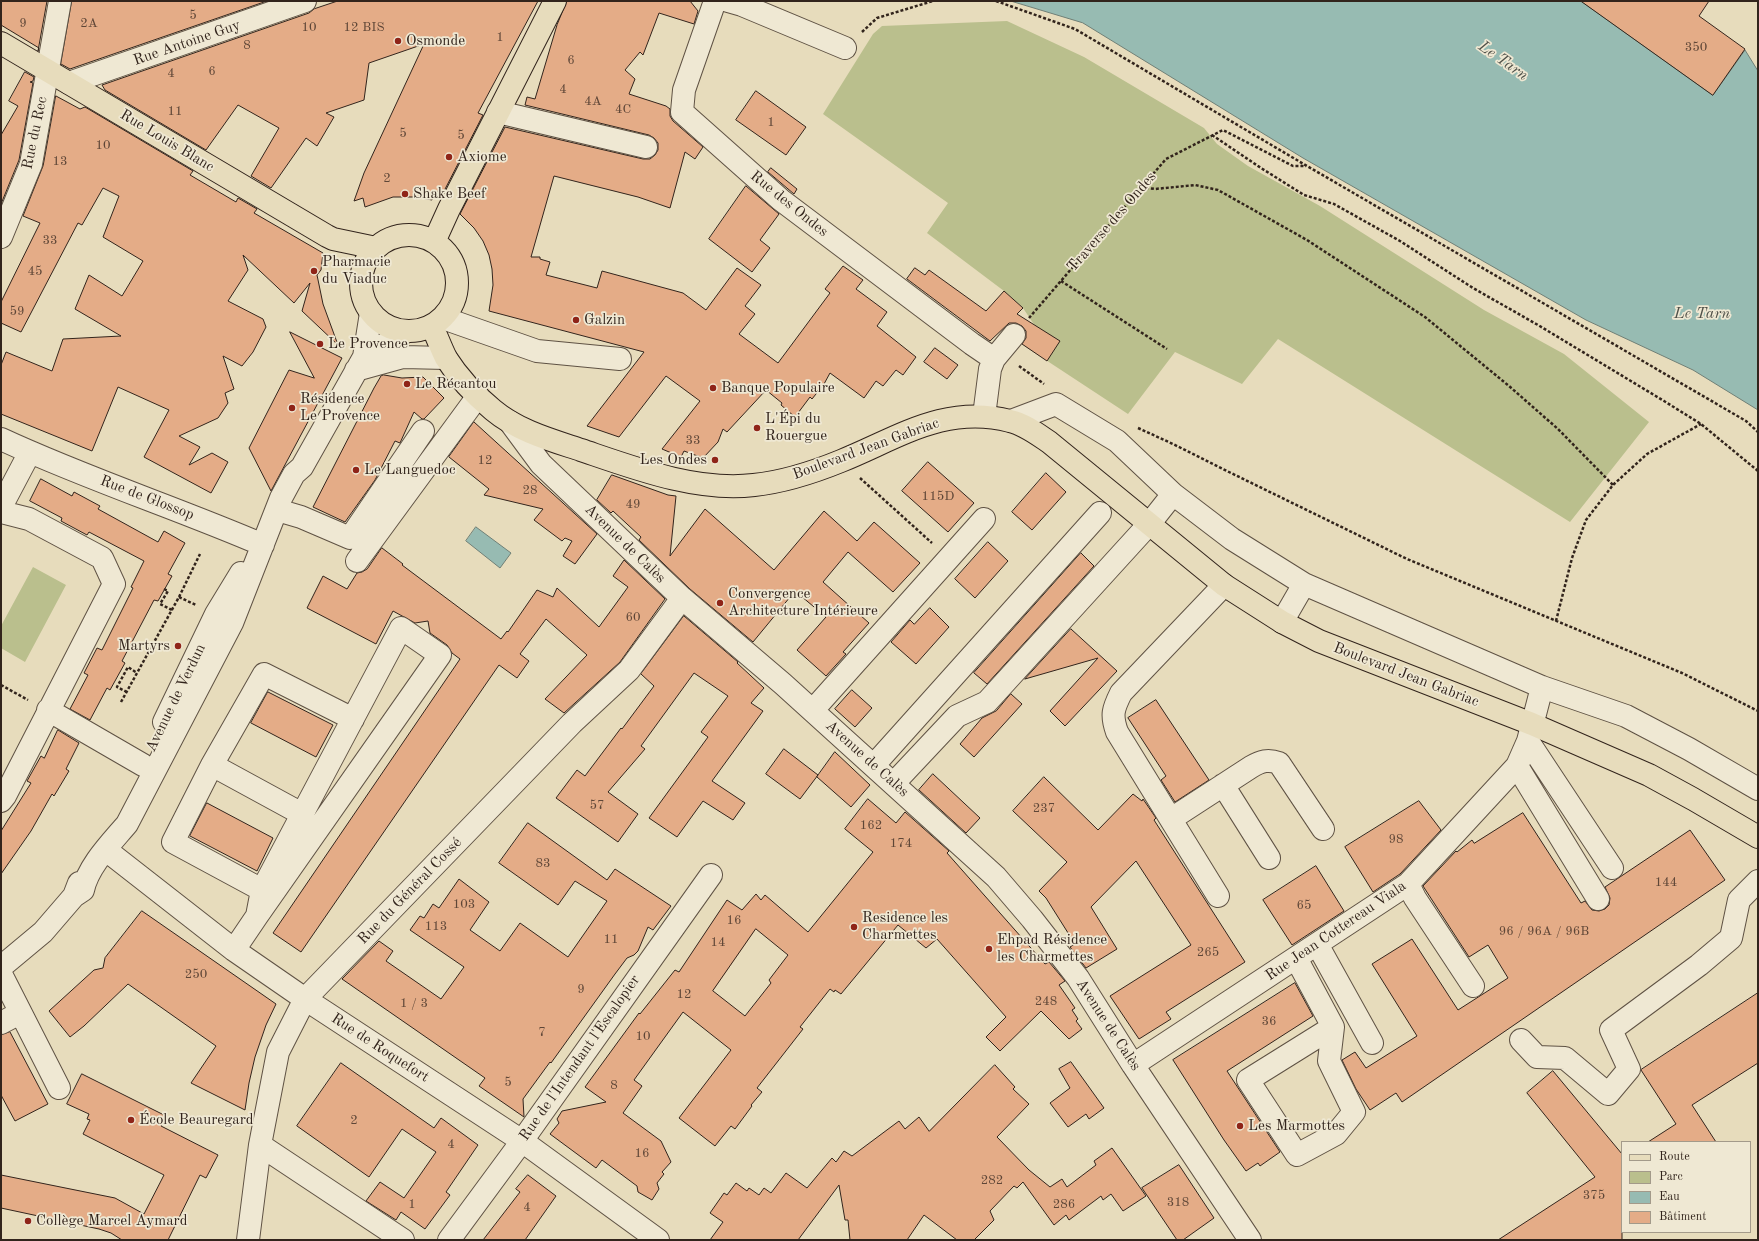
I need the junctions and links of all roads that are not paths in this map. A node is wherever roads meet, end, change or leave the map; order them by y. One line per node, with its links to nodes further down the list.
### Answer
1 (60, 1): 8 (street, Rue du Rec)
2 (305, 1): 9 (street, Rue Antoine Guy)
3 (555, 1): 10 (main road)
4 (715, 1): 23 (street, Rue des Ondes)
5 (728, 1): 7 (street)
6 (1, 43): 8 (main road, Rue Louis Blanc)
7 (845, 48)
8 (48, 71): 9 (main road, Rue Louis Blanc); 12 (street, Rue du Rec)
9 (69, 83): 13 (main road, Rue Louis Blanc)
10 (498, 112): 11 (street); 14 (main road)
11 (646, 148)
12 (1, 237)
13 (333, 239): 15 (main road, Rue Louis Blanc); 16 (main road, Rue Louis Blanc)
14 (434, 242): 15 (main road); 18 (main road)
15 (376, 248): 16 (main road)
16 (361, 275): 17 (main road)
17 (371, 313): 19 (main road); 24 (street, Avenue de Verdun)
18 (438, 322): 19 (main road); 21 (main road, Avenue de Calès); 22 (street)
19 (405, 332): 24 (street, Avenue de Verdun)
20 (1014, 335): 23 (street)
21 (446, 358): 24 (street); 25 (main road, Avenue de Calès)
22 (620, 359)
23 (994, 359): 26 (street)
24 (360, 364): 36 (street, Avenue de Verdun)
25 (478, 396): 28 (main road, Avenue de Calès); 40 (street)
26 (984, 416): 27 (main road, Boulevard Jean Gabriac); 28 (main road, Boulevard Jean Gabriac)
27 (1011, 421): 32 (street); 38 (main road, Boulevard Jean Gabriac)
28 (510, 422): 43 (street, Avenue de Calès)
29 (423, 431): 36 (street)
30 (1, 439): 31 (street, Rue de Glossop)
31 (30, 452): 33 (street); 39 (street, Rue de Glossop)
32 (1173, 494): 38 (street); 41 (street)
33 (1, 507)
34 (1, 512): 46 (street)
35 (1100, 513): 52 (street)
36 (278, 518): 39 (street, Avenue de Verdun)
37 (984, 518): 47 (street)
38 (1150, 523): 42 (main road, Boulevard Jean Gabriac); 54 (street)
39 (261, 550): 50 (street, Avenue de Verdun); 62 (street, Avenue de Verdun)
40 (357, 560)
41 (1304, 584): 44 (street); 45 (street)
42 (1224, 585): 44 (main road, Boulevard Jean Gabriac); 59 (street)
43 (682, 598): 47 (street, Avenue de Calès); 78 (street, Rue du Général Cossé)
44 (1282, 622): 49 (main road, Boulevard Jean Gabriac)
45 (1542, 688): 49 (street); 56 (street)
46 (48, 710): 50 (street); 57 (street)
47 (813, 710): 52 (street, Avenue de Calès)
48 (353, 719): 51 (street); 58 (street); 71 (street)
49 (1530, 733): 53 (street, Rue Jean Cottereau Viala); 61 (main road, Boulevard Jean Gabriac); 64 (street)
50 (143, 765): 62 (street, Avenue de Verdun)
51 (212, 765): 58 (street); 68 (street)
52 (874, 765): 54 (street, Avenue de Calès)
53 (1518, 766): 67 (street, Rue Jean Cottereau Viala); 70 (street)
54 (894, 783): 84 (street, Avenue de Calès)
55 (1223, 785): 59 (street); 60 (street); 63 (street)
56 (1758, 789)
57 (1, 801)
58 (302, 814): 68 (street)
59 (1171, 819): 69 (street)
60 (1323, 829)
61 (1758, 837)
62 (106, 850): 73 (street, Rue de Roquefort); 75 (street, Avenue de Verdun)
63 (1269, 858)
64 (1612, 868)
65 (711, 875): 86 (street, Rue de l'Intendant l'Escalopier)
66 (1758, 882): 82 (street)
67 (1408, 884): 72 (street, Rue Jean Cottereau Viala); 77 (street)
68 (262, 890): 71 (street)
69 (1218, 896)
70 (1598, 899)
71 (257, 916): 73 (street)
72 (1317, 944): 74 (street, Rue Jean Cottereau Viala); 83 (street)
73 (234, 950): 78 (street, Rue de Roquefort)
74 (1296, 958): 81 (street); 84 (street, Rue Jean Cottereau Viala)
75 (1, 967)
76 (1, 974): 79 (street)
77 (1473, 986)
78 (305, 999): 86 (street, Rue de Roquefort); 87 (street, Rue du Général Cossé)
79 (20, 1013): 80 (street); 85 (street)
80 (1, 1023)
81 (1333, 1027): 81 (street)
82 (1521, 1040)
83 (1372, 1043)
84 (1133, 1065): 92 (street, Avenue de Calès)
85 (60, 1088)
86 (522, 1141): 90 (street, Rue de l'Intendant l'Escalopier); 91 (street, Rue de Roquefort)
87 (260, 1145): 88 (street, Rue du Général Cossé); 89 (street)
88 (248, 1240)
89 (403, 1240)
90 (449, 1240)
91 (658, 1240)
92 (1250, 1240)

